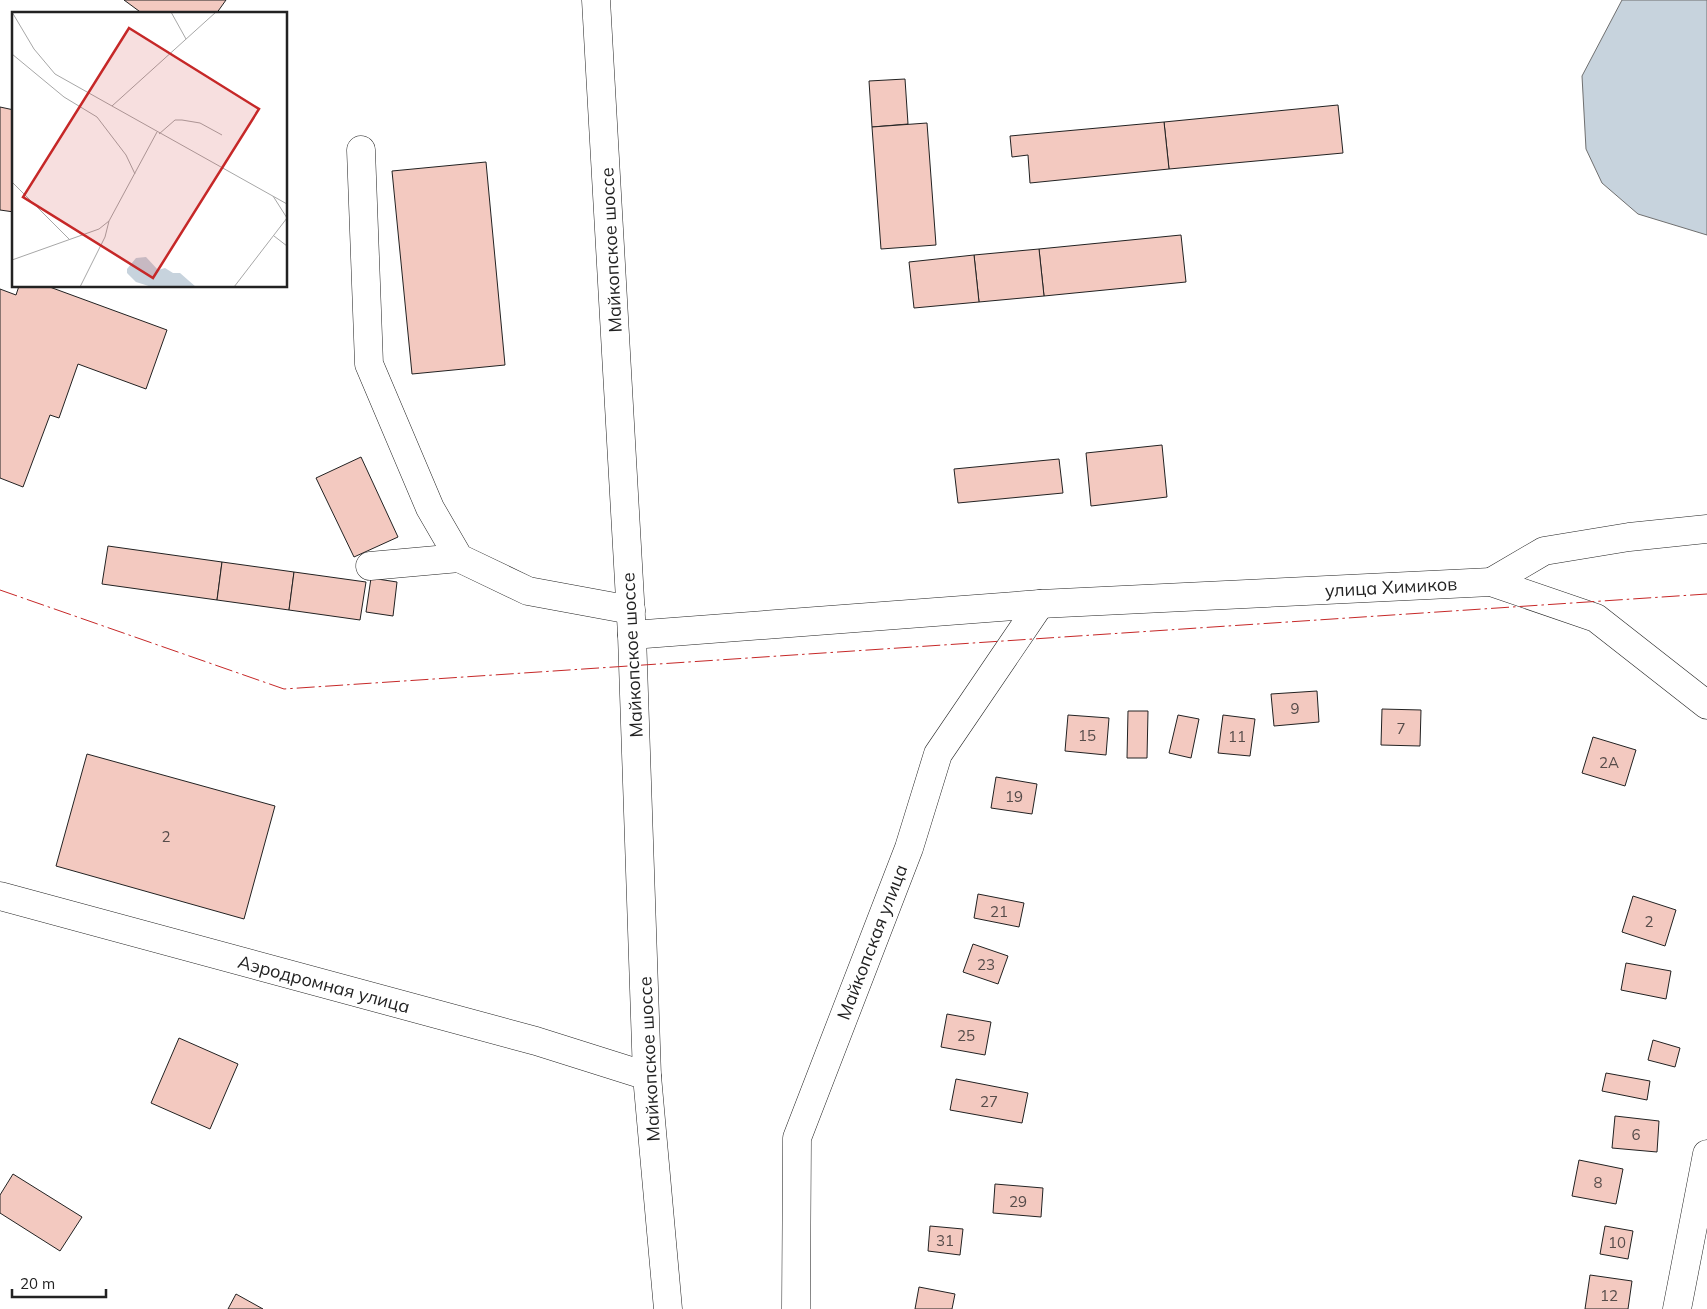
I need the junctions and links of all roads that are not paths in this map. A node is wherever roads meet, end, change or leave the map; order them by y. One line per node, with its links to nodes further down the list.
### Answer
1 (596, 0): 8 (street, Майкопское шоссе)
2 (361, 150): 4 (street)
3 (1707, 529): 6 (street)
4 (459, 558): 5 (street); 8 (street, улица Химиков)
5 (370, 566)
6 (1491, 582): 7 (street, улица Химиков); 9 (street, улица Химиков)
7 (1040, 604): 8 (street, улица Химиков); 14 (street, Майкопская улица)
8 (632, 622): 11 (street, Майкопское шоссе)
9 (1707, 705)
10 (0, 896): 11 (street, Аэродромная улица)
11 (647, 1076): 13 (street, Майкопское шоссе)
12 (1707, 1154): 15 (street)
13 (668, 1309)
14 (796, 1309)
15 (1677, 1309)

